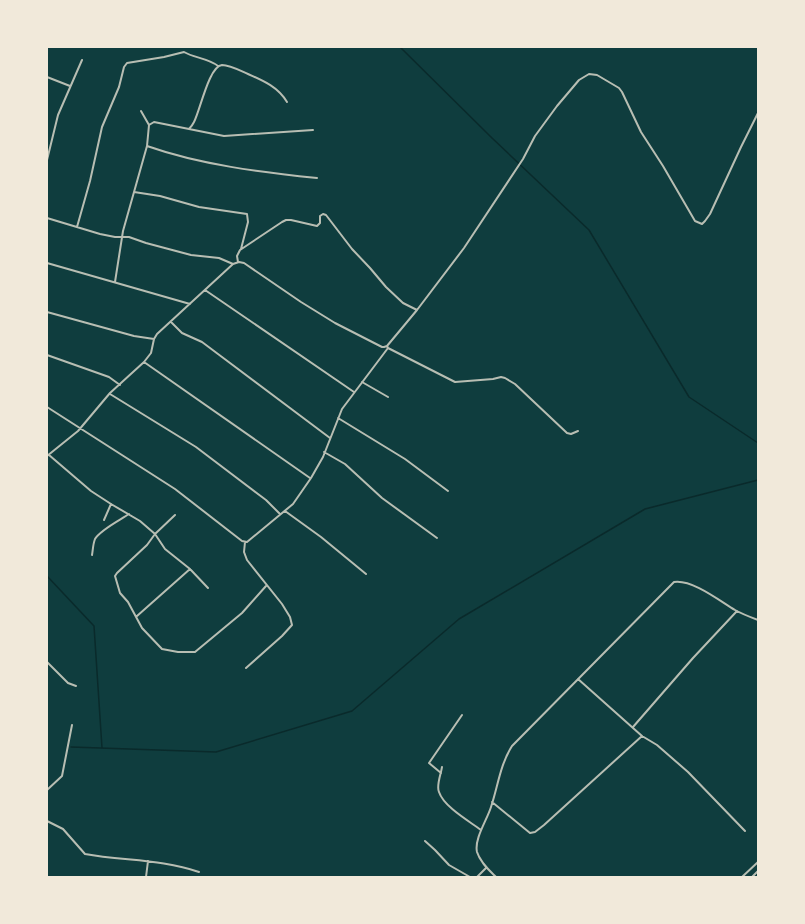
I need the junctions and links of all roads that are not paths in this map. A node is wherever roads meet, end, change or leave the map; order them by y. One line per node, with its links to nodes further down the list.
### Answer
1 (82, 60): 4 (street)
2 (218, 66): 5 (street); 11 (street); 18 (street)
3 (47, 77): 4 (street)
4 (70, 86): 14 (street)
5 (287, 102)
6 (141, 111): 10 (street)
7 (758, 113): 8 (street)
8 (754, 123): 9 (street); 27 (street)
9 (758, 124)
10 (149, 125): 11 (street); 13 (street)
11 (189, 129): 12 (street)
12 (313, 130)
13 (147, 146): 15 (street); 16 (street)
14 (47, 160)
15 (317, 178)
16 (134, 192): 19 (street); 20 (street)
17 (47, 218): 18 (street)
18 (77, 227): 19 (street)
19 (123, 237): 23 (street); 24 (street)
20 (240, 250): 21 (street); 27 (street)
21 (238, 262): 23 (street); 31 (street)
22 (47, 263): 24 (street)
23 (233, 264): 25 (street)
24 (115, 282): 26 (street)
25 (205, 290): 26 (street); 36 (street)
26 (190, 304): 29 (street)
27 (417, 310): 31 (street)
28 (47, 312): 30 (street)
29 (170, 322): 30 (street); 43 (street)
30 (154, 339): 33 (street)
31 (388, 347): 34 (street); 42 (street)
32 (47, 355): 35 (street)
33 (144, 362): 35 (street); 46 (street)
34 (362, 382): 36 (street); 38 (street)
35 (120, 385): 37 (street)
36 (354, 392): 40 (street)
37 (110, 393): 41 (street); 51 (street)
38 (388, 397)
39 (47, 407): 41 (street)
40 (338, 418): 43 (street); 47 (street)
41 (80, 429): 45 (street); 56 (street)
42 (578, 431)
43 (330, 438): 44 (street)
44 (324, 452): 46 (street); 55 (street)
45 (48, 455): 48 (street)
46 (311, 478): 49 (street)
47 (448, 490)
48 (111, 504): 50 (street); 53 (street)
49 (285, 511): 51 (street); 59 (street)
50 (129, 514): 54 (street); 57 (street)
51 (280, 514): 56 (street)
52 (176, 515): 54 (street)
53 (104, 520)
54 (156, 534): 58 (street); 63 (street)
55 (437, 538)
56 (245, 542): 60 (street)
57 (92, 555)
58 (190, 569): 61 (street); 63 (street)
59 (366, 574)
60 (266, 586): 63 (street); 66 (street)
61 (208, 588)
62 (737, 611): 64 (street); 67 (street); 71 (street)
63 (136, 616)
64 (758, 620)
65 (47, 662): 68 (street)
66 (246, 668)
67 (578, 679): 71 (street); 76 (street)
68 (76, 686)
69 (462, 715): 74 (street)
70 (72, 725): 75 (street)
71 (633, 727): 72 (street)
72 (642, 736): 76 (street); 79 (street)
73 (442, 767): 74 (street)
74 (441, 773): 78 (street)
75 (47, 790)
76 (492, 802): 78 (street)
77 (47, 821): 81 (street)
78 (481, 830): 83 (street)
79 (746, 831)
80 (425, 841): 87 (street)
81 (148, 861): 85 (street); 86 (street)
82 (758, 862): 90 (street)
83 (486, 868): 88 (street); 89 (street)
84 (758, 871): 91 (street)
85 (199, 872)
86 (146, 877)
87 (470, 877)
88 (477, 877)
89 (496, 877)
90 (742, 877)
91 (752, 877)

